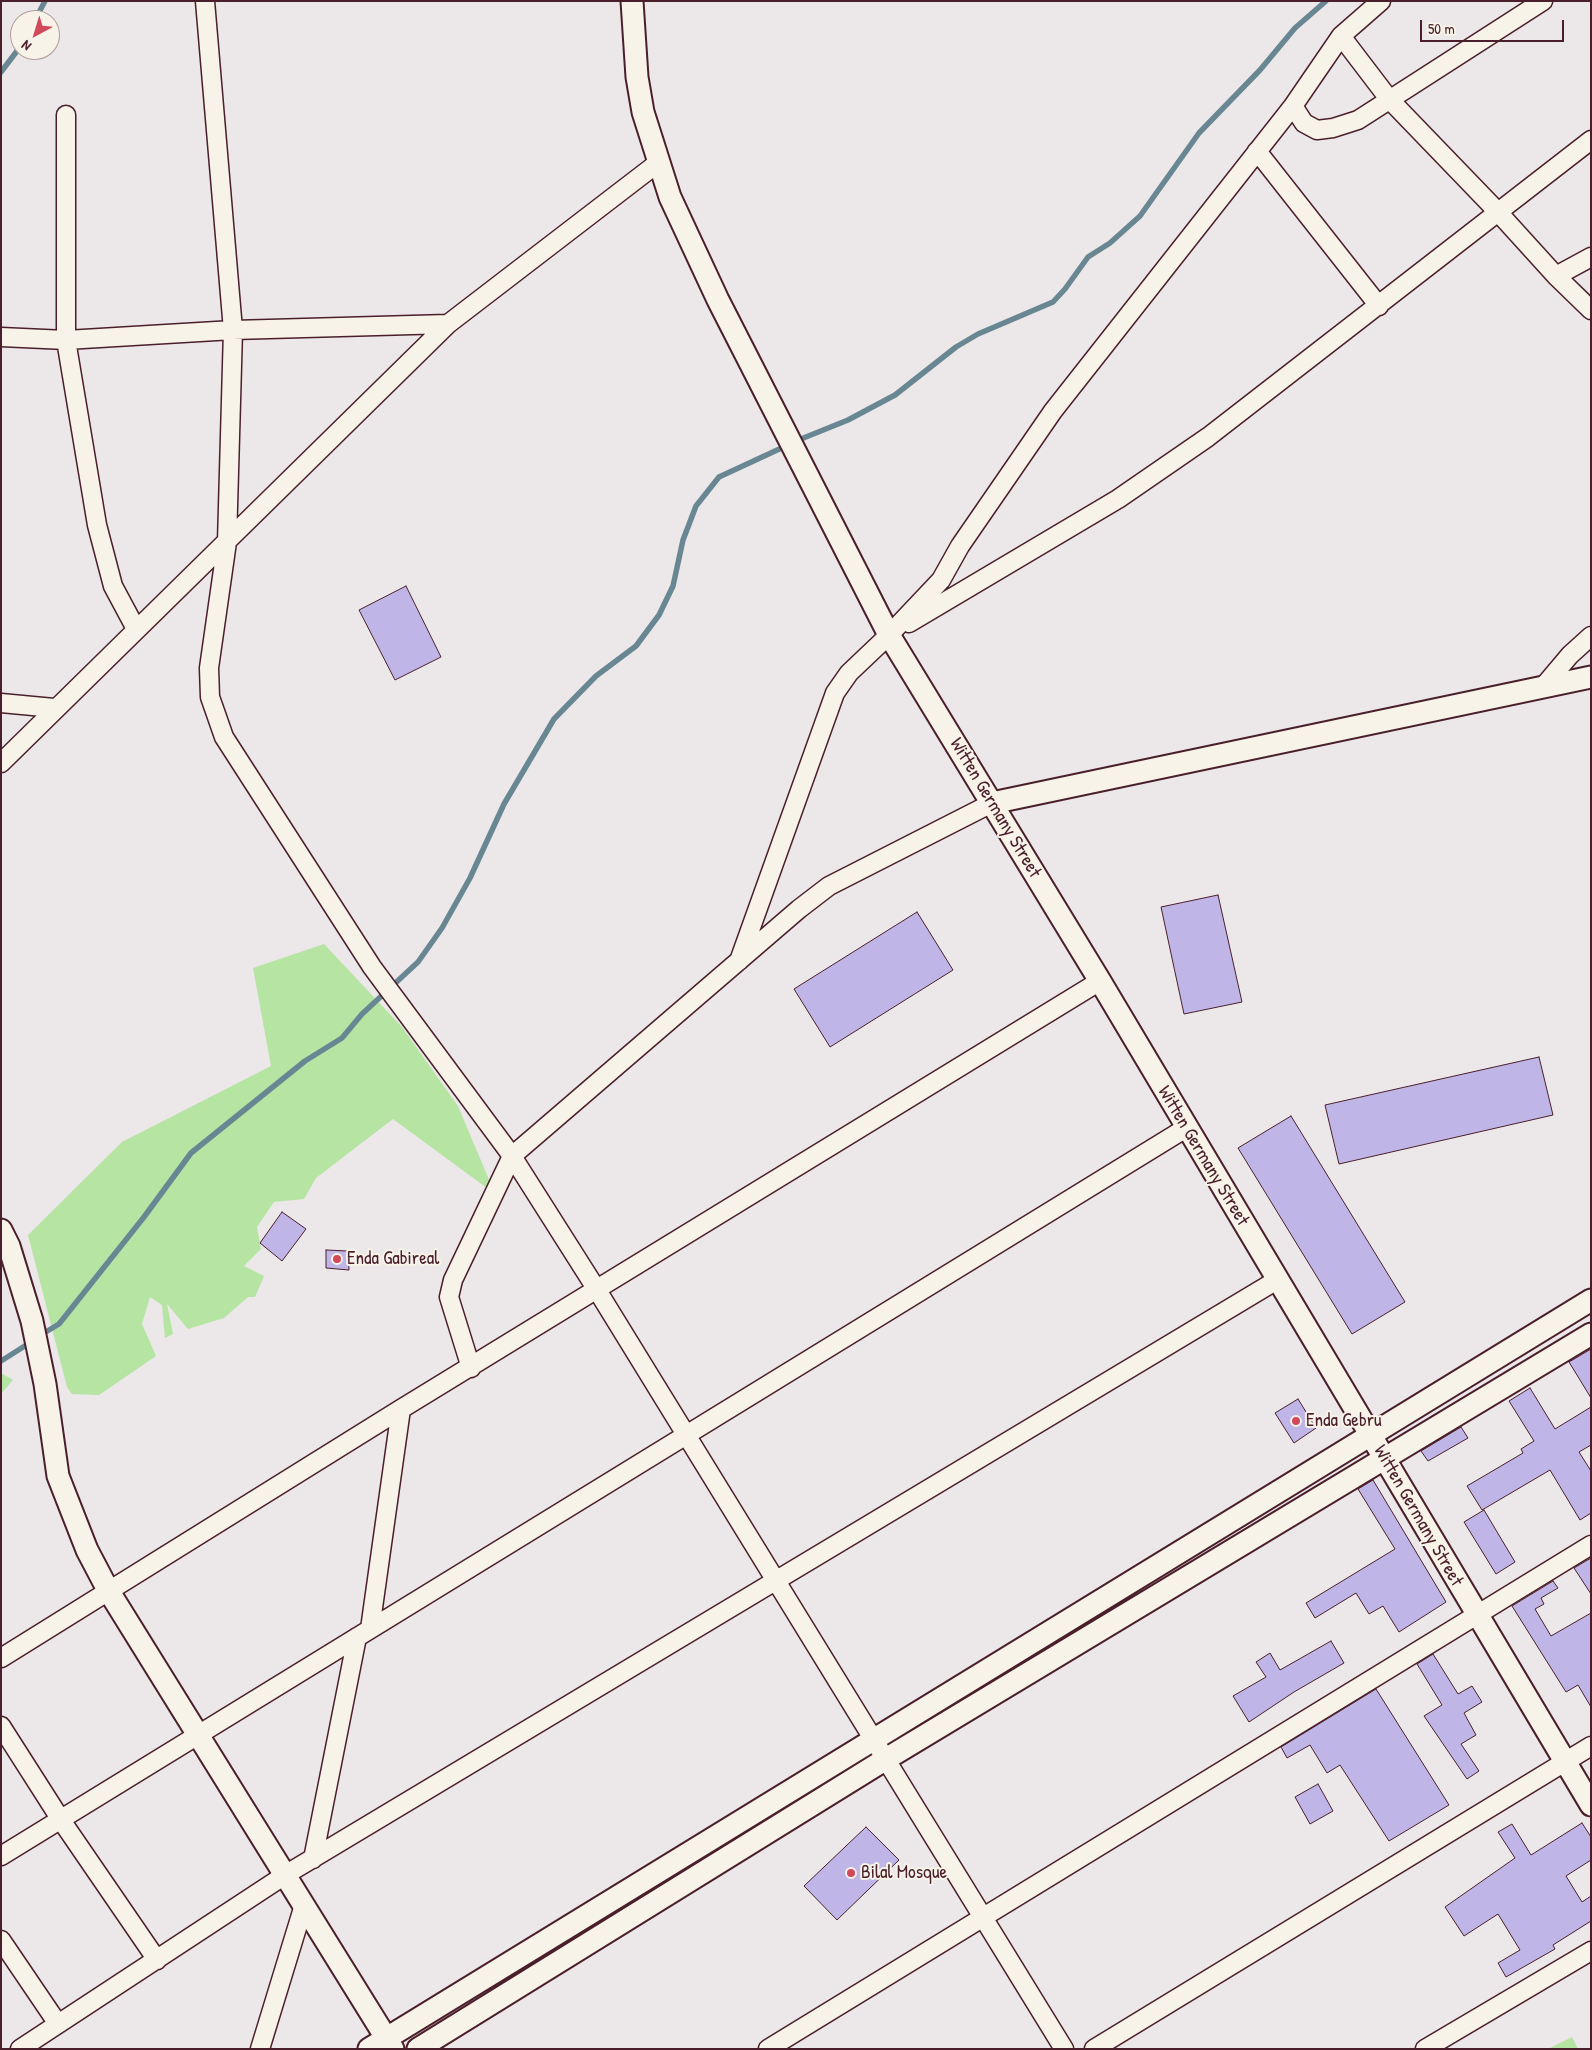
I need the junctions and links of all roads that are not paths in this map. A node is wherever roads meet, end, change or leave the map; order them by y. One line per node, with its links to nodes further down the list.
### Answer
1 (204, 1): 18 (street)
2 (632, 1): 11 (street, Witten Germany Street)
3 (1381, 1): 5 (street)
4 (1543, 1): 6 (street)
5 (1341, 36): 6 (street); 7 (street)
6 (1389, 99): 7 (street); 12 (street)
7 (1293, 106): 10 (street)
8 (66, 115): 20 (street)
9 (1591, 140): 12 (street)
10 (1257, 151): 15 (street); 23 (street)
11 (659, 162): 17 (street); 23 (street, Witten Germany Street)
12 (1497, 211): 14 (street); 15 (street)
13 (1591, 256): 14 (street)
14 (1556, 276): 16 (street)
15 (1379, 306): 23 (street)
16 (1591, 310)
17 (448, 324): 18 (street); 21 (street)
18 (233, 330): 20 (street); 21 (street)
19 (1, 337): 20 (street)
20 (66, 340): 22 (street)
21 (227, 542): 22 (street); 34 (street)
22 (136, 629): 28 (street)
23 (890, 635): 30 (street, Witten Germany Street); 31 (street)
24 (1591, 636): 26 (street)
25 (1591, 677): 26 (street)
26 (1543, 687): 30 (street)
27 (1, 702): 28 (street)
28 (54, 708): 29 (street)
29 (1, 763)
30 (992, 802): 31 (street); 32 (street, Witten Germany Street)
31 (739, 961): 34 (street)
32 (1100, 981): 33 (street, Witten Germany Street); 37 (street)
33 (1186, 1128): 36 (street, Witten Germany Street); 43 (street)
34 (512, 1156): 37 (street); 40 (street)
35 (1, 1230): 47 (street)
36 (1277, 1280): 42 (street, Witten Germany Street); 46 (street)
37 (597, 1290): 40 (street); 43 (street)
38 (1591, 1300): 42 (street)
39 (1591, 1334): 44 (street)
40 (471, 1368): 41 (street)
41 (401, 1409): 47 (street); 49 (street)
42 (1371, 1434): 44 (street, Witten Germany Street); 53 (street)
43 (687, 1436): 46 (street); 49 (street)
44 (1383, 1459): 48 (street, Witten Germany Street); 55 (street)
45 (1591, 1545): 48 (street)
46 (777, 1582): 53 (street); 60 (street)
47 (108, 1590): 50 (street); 52 (street)
48 (1476, 1614): 56 (street, Witten Germany Street); 65 (street)
49 (363, 1633): 52 (street); 60 (street)
50 (1, 1658)
51 (1, 1726): 58 (street)
52 (198, 1736): 58 (street); 61 (street)
53 (873, 1739): 55 (street); 62 (street)
54 (1591, 1746): 56 (street)
55 (886, 1759): 64 (street); 65 (street)
56 (1564, 1763): 57 (street, Witten Germany Street); 76 (street)
57 (1591, 1806)
58 (61, 1820): 59 (street); 68 (street)
59 (1, 1856)
60 (313, 1858): 61 (street)
61 (286, 1875): 63 (street); 68 (street)
62 (634, 1886): 64 (street); 70 (street)
63 (304, 1905): 70 (street); 72 (street)
64 (647, 1907): 73 (street)
65 (984, 1918): 74 (street); 75 (street)
66 (1, 1940): 69 (street)
67 (1591, 1951): 77 (street)
68 (157, 1960): 69 (street)
69 (58, 2024): 71 (street)
70 (383, 2045)
71 (20, 2049)
72 (260, 2049)
73 (418, 2049)
74 (768, 2049)
75 (1064, 2049)
76 (1094, 2049)
77 (1425, 2049)

